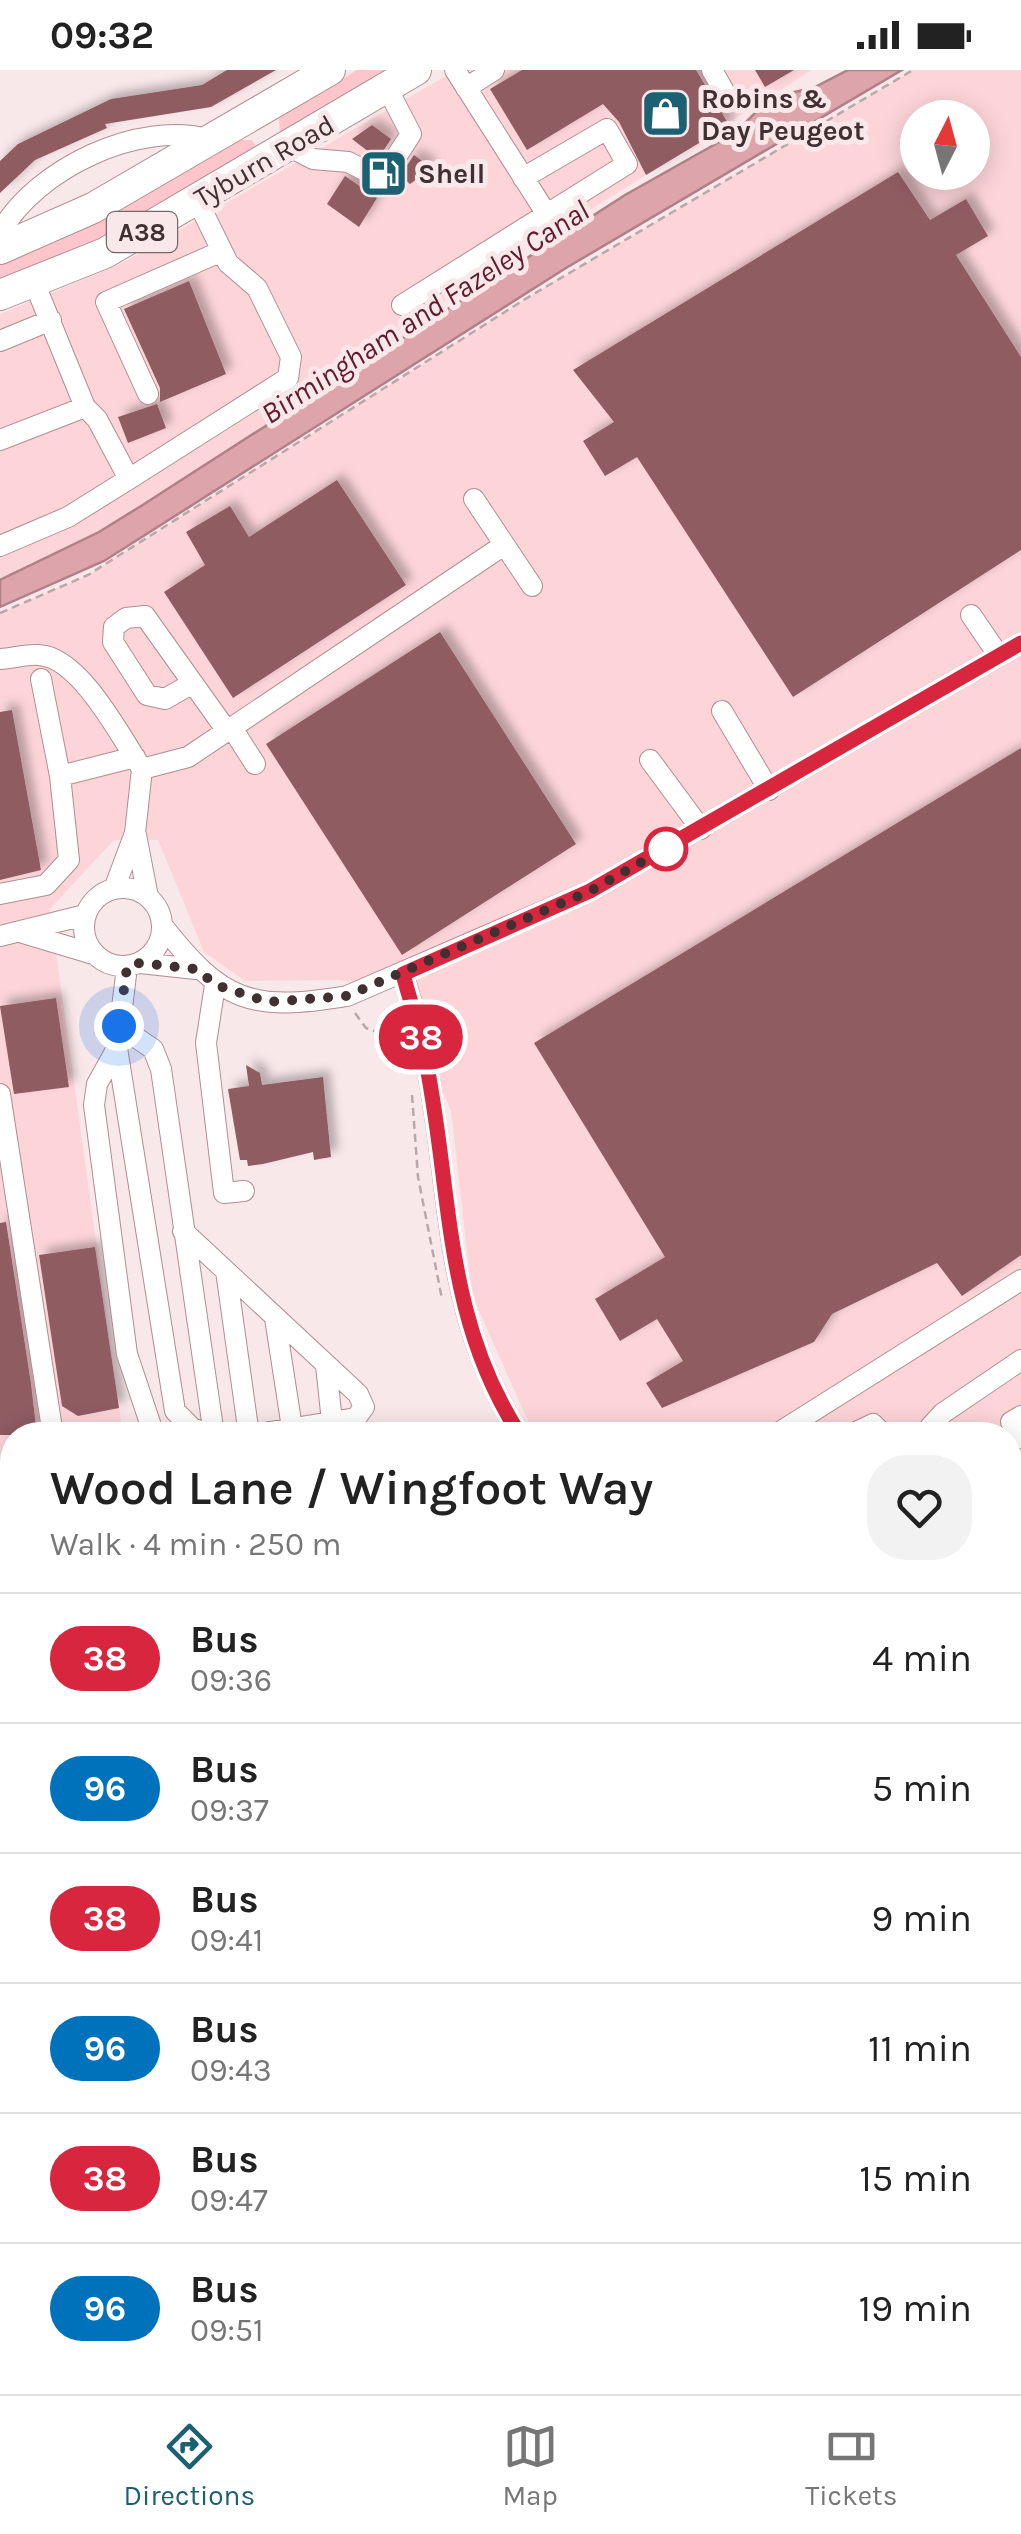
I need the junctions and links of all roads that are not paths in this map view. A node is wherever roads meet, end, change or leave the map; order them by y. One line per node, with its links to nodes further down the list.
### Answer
1 (330, 70): 8 (highway, Tyburn Road / A38)
2 (416, 70): 6 (highway, Tyburn Road / A38)
3 (494, 70): 5 (street)
4 (712, 70): 7 (street)
5 (460, 79): 11 (street)
6 (387, 88): 10 (highway, Tyburn Road / A38); 10 (street)
7 (730, 100)
8 (253, 115): 9 (highway, Tyburn Road / A38); 10 (highway)
9 (210, 140): 14 (street); 15 (highway, Tyburn Road / A38)
10 (283, 150): 12 (highway, Tyburn Road / A38)
11 (523, 178): 13 (street); 13 (street)
12 (197, 200): 16 (street); 17 (highway, Tyburn Road / A38)
13 (546, 214): 19 (street)
14 (0, 233)
15 (0, 248)
16 (222, 251): 22 (street); 25 (street)
17 (34, 282): 18 (highway, Tyburn Road / A38); 20 (street)
18 (0, 295)
19 (402, 305)
20 (52, 320): 21 (street); 23 (street)
21 (0, 341)
22 (148, 394)
23 (85, 407): 24 (street); 25 (street)
24 (0, 440)
25 (128, 479): 28 (street)
26 (474, 500): 27 (street)
27 (504, 545): 29 (street); 37 (street)
28 (0, 546)
29 (532, 586)
30 (971, 615): 32 (street)
31 (1021, 642): 32 (street)
32 (999, 656): 42 (street)
33 (0, 659): 39 (street)
34 (42, 679): 41 (street)
35 (194, 683): 37 (street)
36 (722, 711): 42 (street)
37 (230, 729): 39 (street); 40 (street)
38 (650, 760): 43 (street)
39 (138, 763): 41 (street); 44 (street)
40 (255, 764)
41 (60, 776): 46 (street)
42 (769, 790): 43 (street)
43 (702, 829): 53 (street)
44 (135, 833): 45 (street); 47 (street)
45 (114, 889): 47 (street); 48 (street)
46 (0, 894)
47 (148, 897): 49 (street)
48 (85, 915): 50 (street); 51 (street)
49 (162, 925): 51 (street); 52 (street)
50 (10, 934): 51 (street)
51 (117, 962): 52 (street); 55 (street)
52 (196, 969): 54 (street)
53 (403, 974): 54 (street); 72 (street)
54 (216, 985): 58 (street)
55 (119, 1017): 56 (street); 59 (street)
56 (118, 1048): 66 (street); 67 (street)
57 (0, 1094): 65 (street)
58 (244, 1191)
59 (184, 1231): 60 (street); 68 (street)
60 (226, 1271): 62 (street); 69 (street)
61 (1021, 1280): 73 (street)
62 (275, 1318): 64 (street); 70 (street)
63 (1021, 1360): 74 (street)
64 (326, 1365): 71 (street); 71 (street)
65 (51, 1422)
66 (150, 1422)
67 (186, 1422)
68 (210, 1422)
69 (248, 1422)
70 (291, 1422)
71 (332, 1422)
72 (512, 1422)
73 (796, 1422)
74 (935, 1422)

